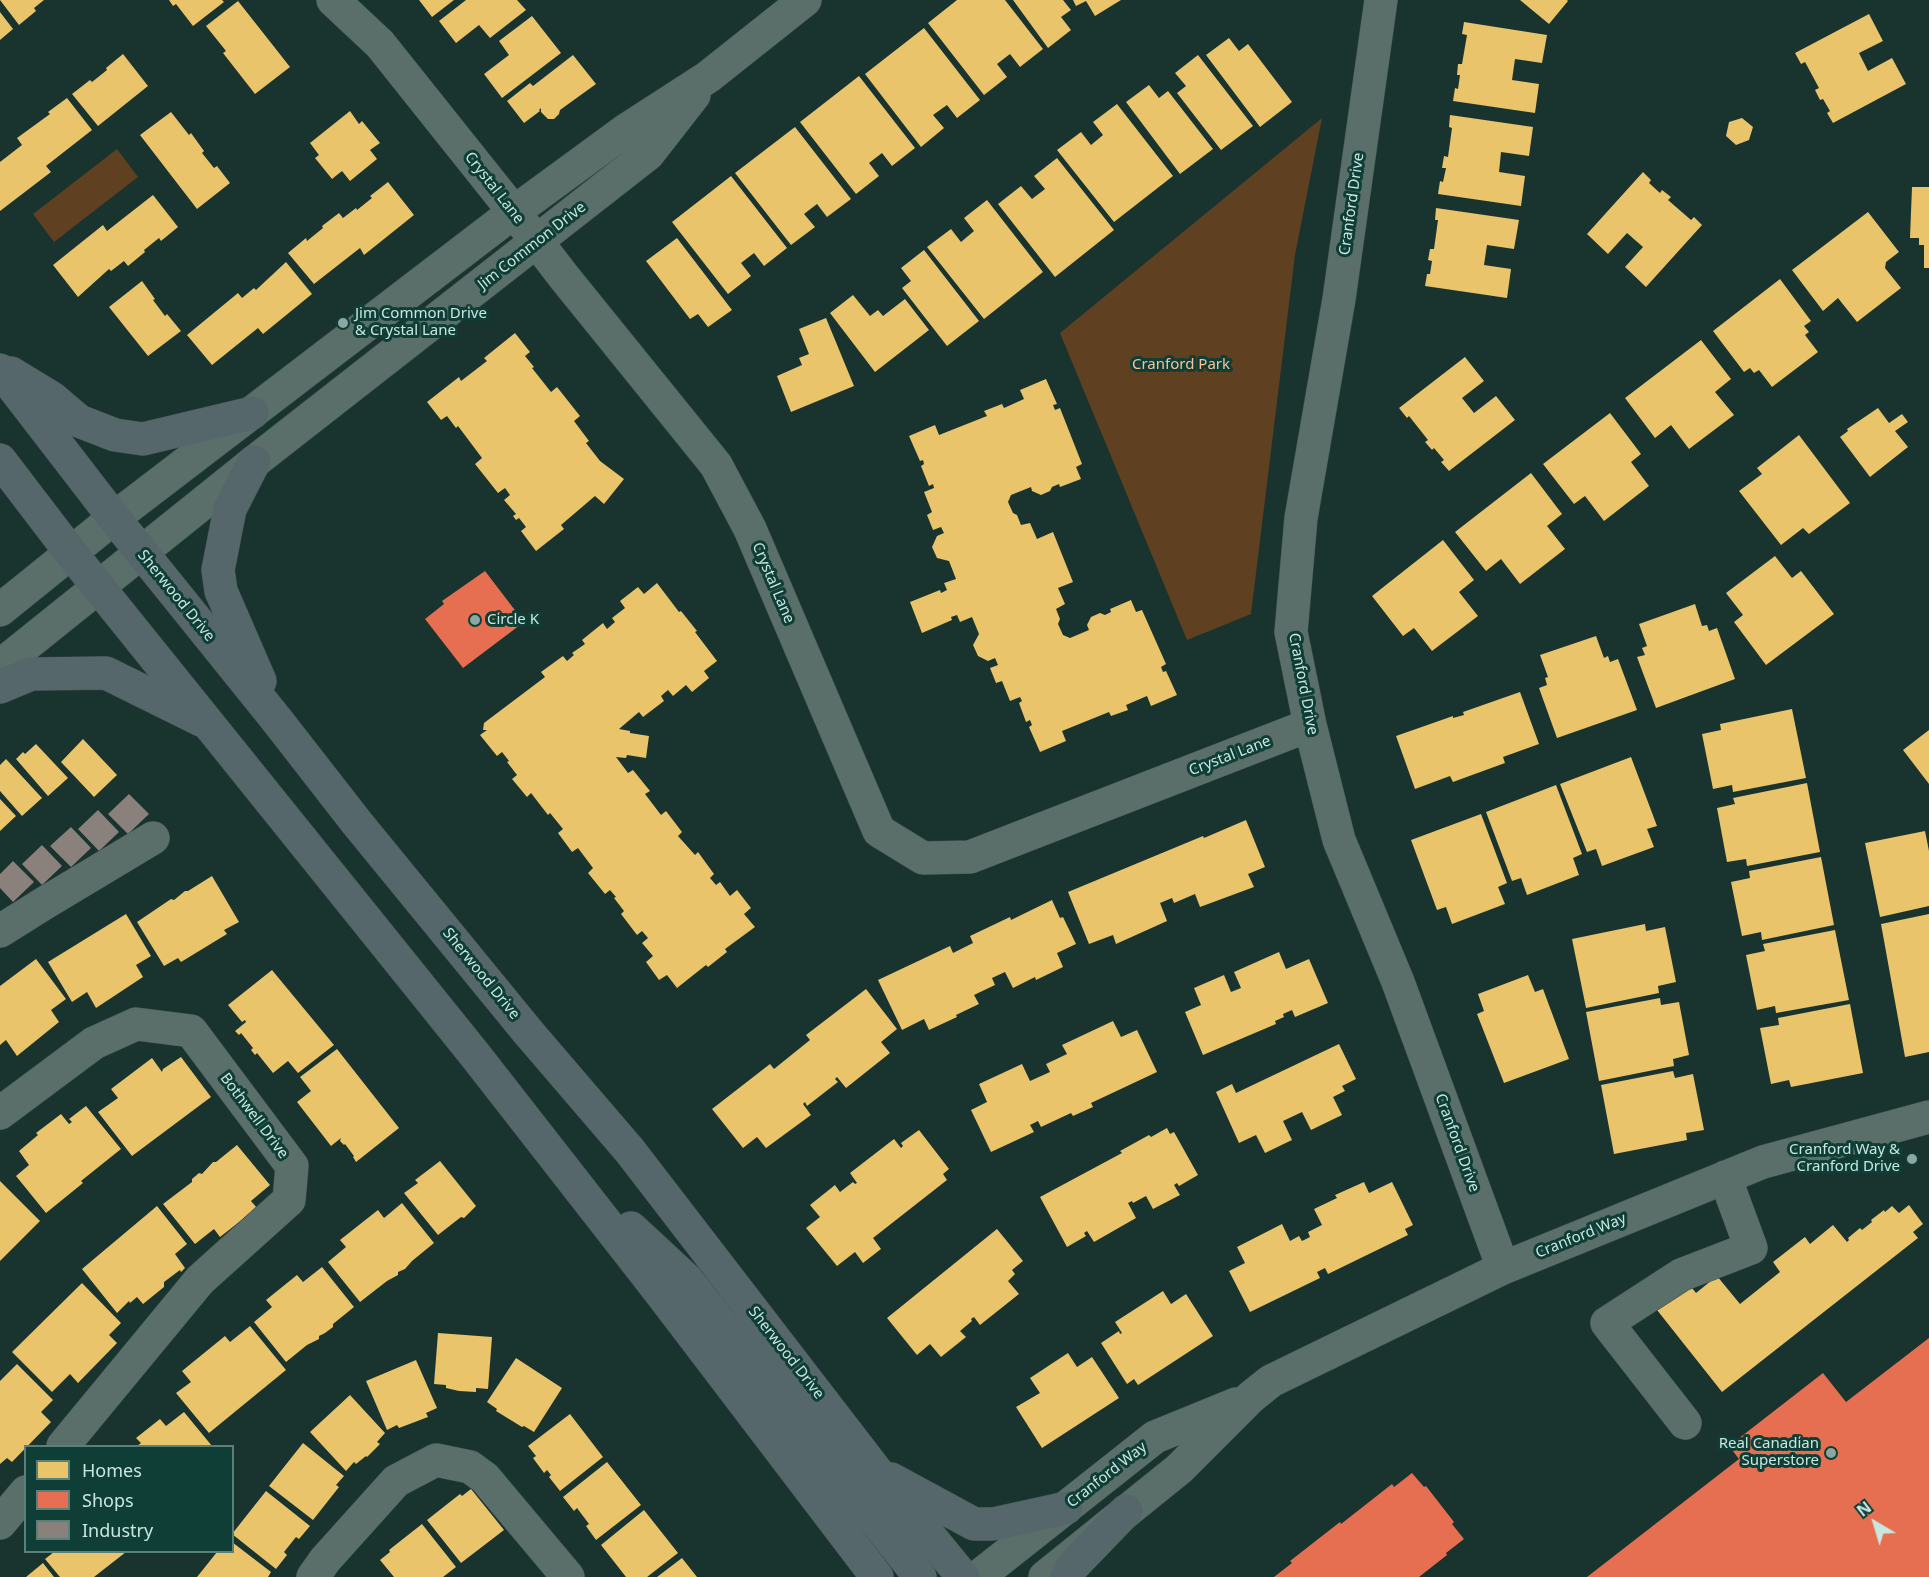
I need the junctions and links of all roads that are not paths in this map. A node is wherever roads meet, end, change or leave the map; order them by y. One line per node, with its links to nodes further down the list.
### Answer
1 (333, 0): 5 (street, Crystal Lane)
2 (805, 0): 4 (street, Jim Common Drive)
3 (1381, 0): 20 (street, Cranford Drive)
4 (708, 77): 5 (street, Jim Common Drive); 6 (street, Jim Common Drive)
5 (514, 212): 6 (street, Crystal Lane); 8 (street, Jim Common Drive)
6 (537, 242): 10 (street, Jim Common Drive); 20 (street, Crystal Lane)
7 (0, 368): 8 (main road); 11 (main road, Sherwood Drive)
8 (252, 413): 11 (street, Jim Common Drive)
9 (0, 460): 13 (main road)
10 (254, 462): 12 (street, Jim Common Drive); 18 (main road)
11 (114, 518): 12 (main road, Sherwood Drive); 13 (street, Jim Common Drive)
12 (141, 552): 14 (street, Jim Common Drive); 18 (main road, Sherwood Drive)
13 (71, 553): 14 (main road); 15 (street, Jim Common Drive)
14 (99, 587): 16 (street, Jim Common Drive); 19 (main road)
15 (0, 610)
16 (0, 666)
17 (0, 687): 19 (main road)
18 (276, 719): 32 (main road, Sherwood Drive)
19 (210, 725): 25 (main road)
20 (1310, 725): 27 (street, Cranford Drive)
21 (153, 838): 22 (street)
22 (0, 931)
23 (0, 1113): 30 (street, Bothwell Drive)
24 (1929, 1117): 26 (street, Cranford Way)
25 (559, 1161): 31 (main road); 41 (main road)
26 (1725, 1177): 27 (street, Cranford Way); 29 (street)
27 (1503, 1268): 28 (street, Cranford Way)
28 (1251, 1397): 34 (street, Cranford Way); 35 (street, Cranford Way)
29 (1685, 1422)
30 (64, 1445)
31 (786, 1457): 39 (main road); 40 (main road)
32 (877, 1472): 34 (main road); 42 (main road, Sherwood Drive)
33 (24, 1494): 36 (street)
34 (1066, 1508): 43 (street, Cranford Way)
35 (1126, 1511): 44 (street, Cranford Way); 45 (main road)
36 (0, 1523)
37 (313, 1577): 38 (street)
38 (568, 1577)
39 (853, 1577)
40 (877, 1577)
41 (920, 1577)
42 (963, 1577)
43 (978, 1577)
44 (1045, 1577)
45 (1067, 1577)

